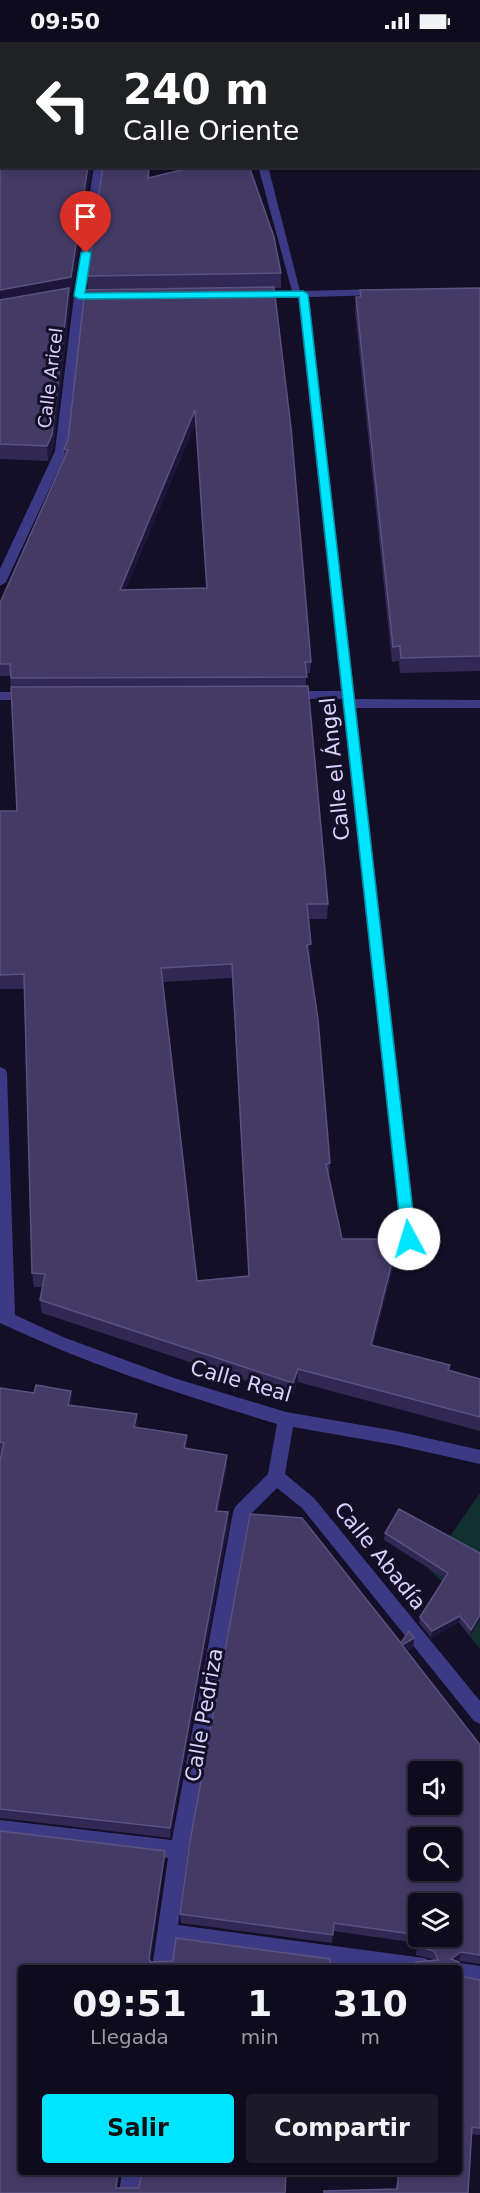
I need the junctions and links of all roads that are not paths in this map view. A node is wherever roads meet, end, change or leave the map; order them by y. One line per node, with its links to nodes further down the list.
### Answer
1 (99, 168): 6 (street, Calle Aricel)
2 (262, 168): 3 (street, Calle el Ángel)
3 (300, 292): 4 (street); 5 (street); 10 (street, Calle el Ángel)
4 (392, 292)
5 (244, 295)
6 (0, 582)
7 (276, 695): 10 (street)
8 (0, 696): 9 (street)
9 (48, 696)
10 (348, 699): 11 (street); 13 (street, Calle el Ángel)
11 (480, 704)
12 (0, 1073): 14 (street)
13 (409, 1239)
14 (4, 1316): 15 (street, Calle Real)
15 (286, 1419): 16 (street, Calle Real); 17 (street)
16 (480, 1457)
17 (276, 1478): 18 (street, Calle Abadía); 20 (street, Calle Pedriza)
18 (480, 1715)
19 (0, 1829): 20 (street)
20 (179, 1850): 21 (street, Calle Pedriza)
21 (168, 1933): 22 (street, Calle Pedriza); 23 (street)
22 (163, 1965)
23 (402, 1965)
24 (462, 1973): 25 (street)
25 (480, 1976)
26 (132, 2175): 27 (street)
27 (129, 2193)

